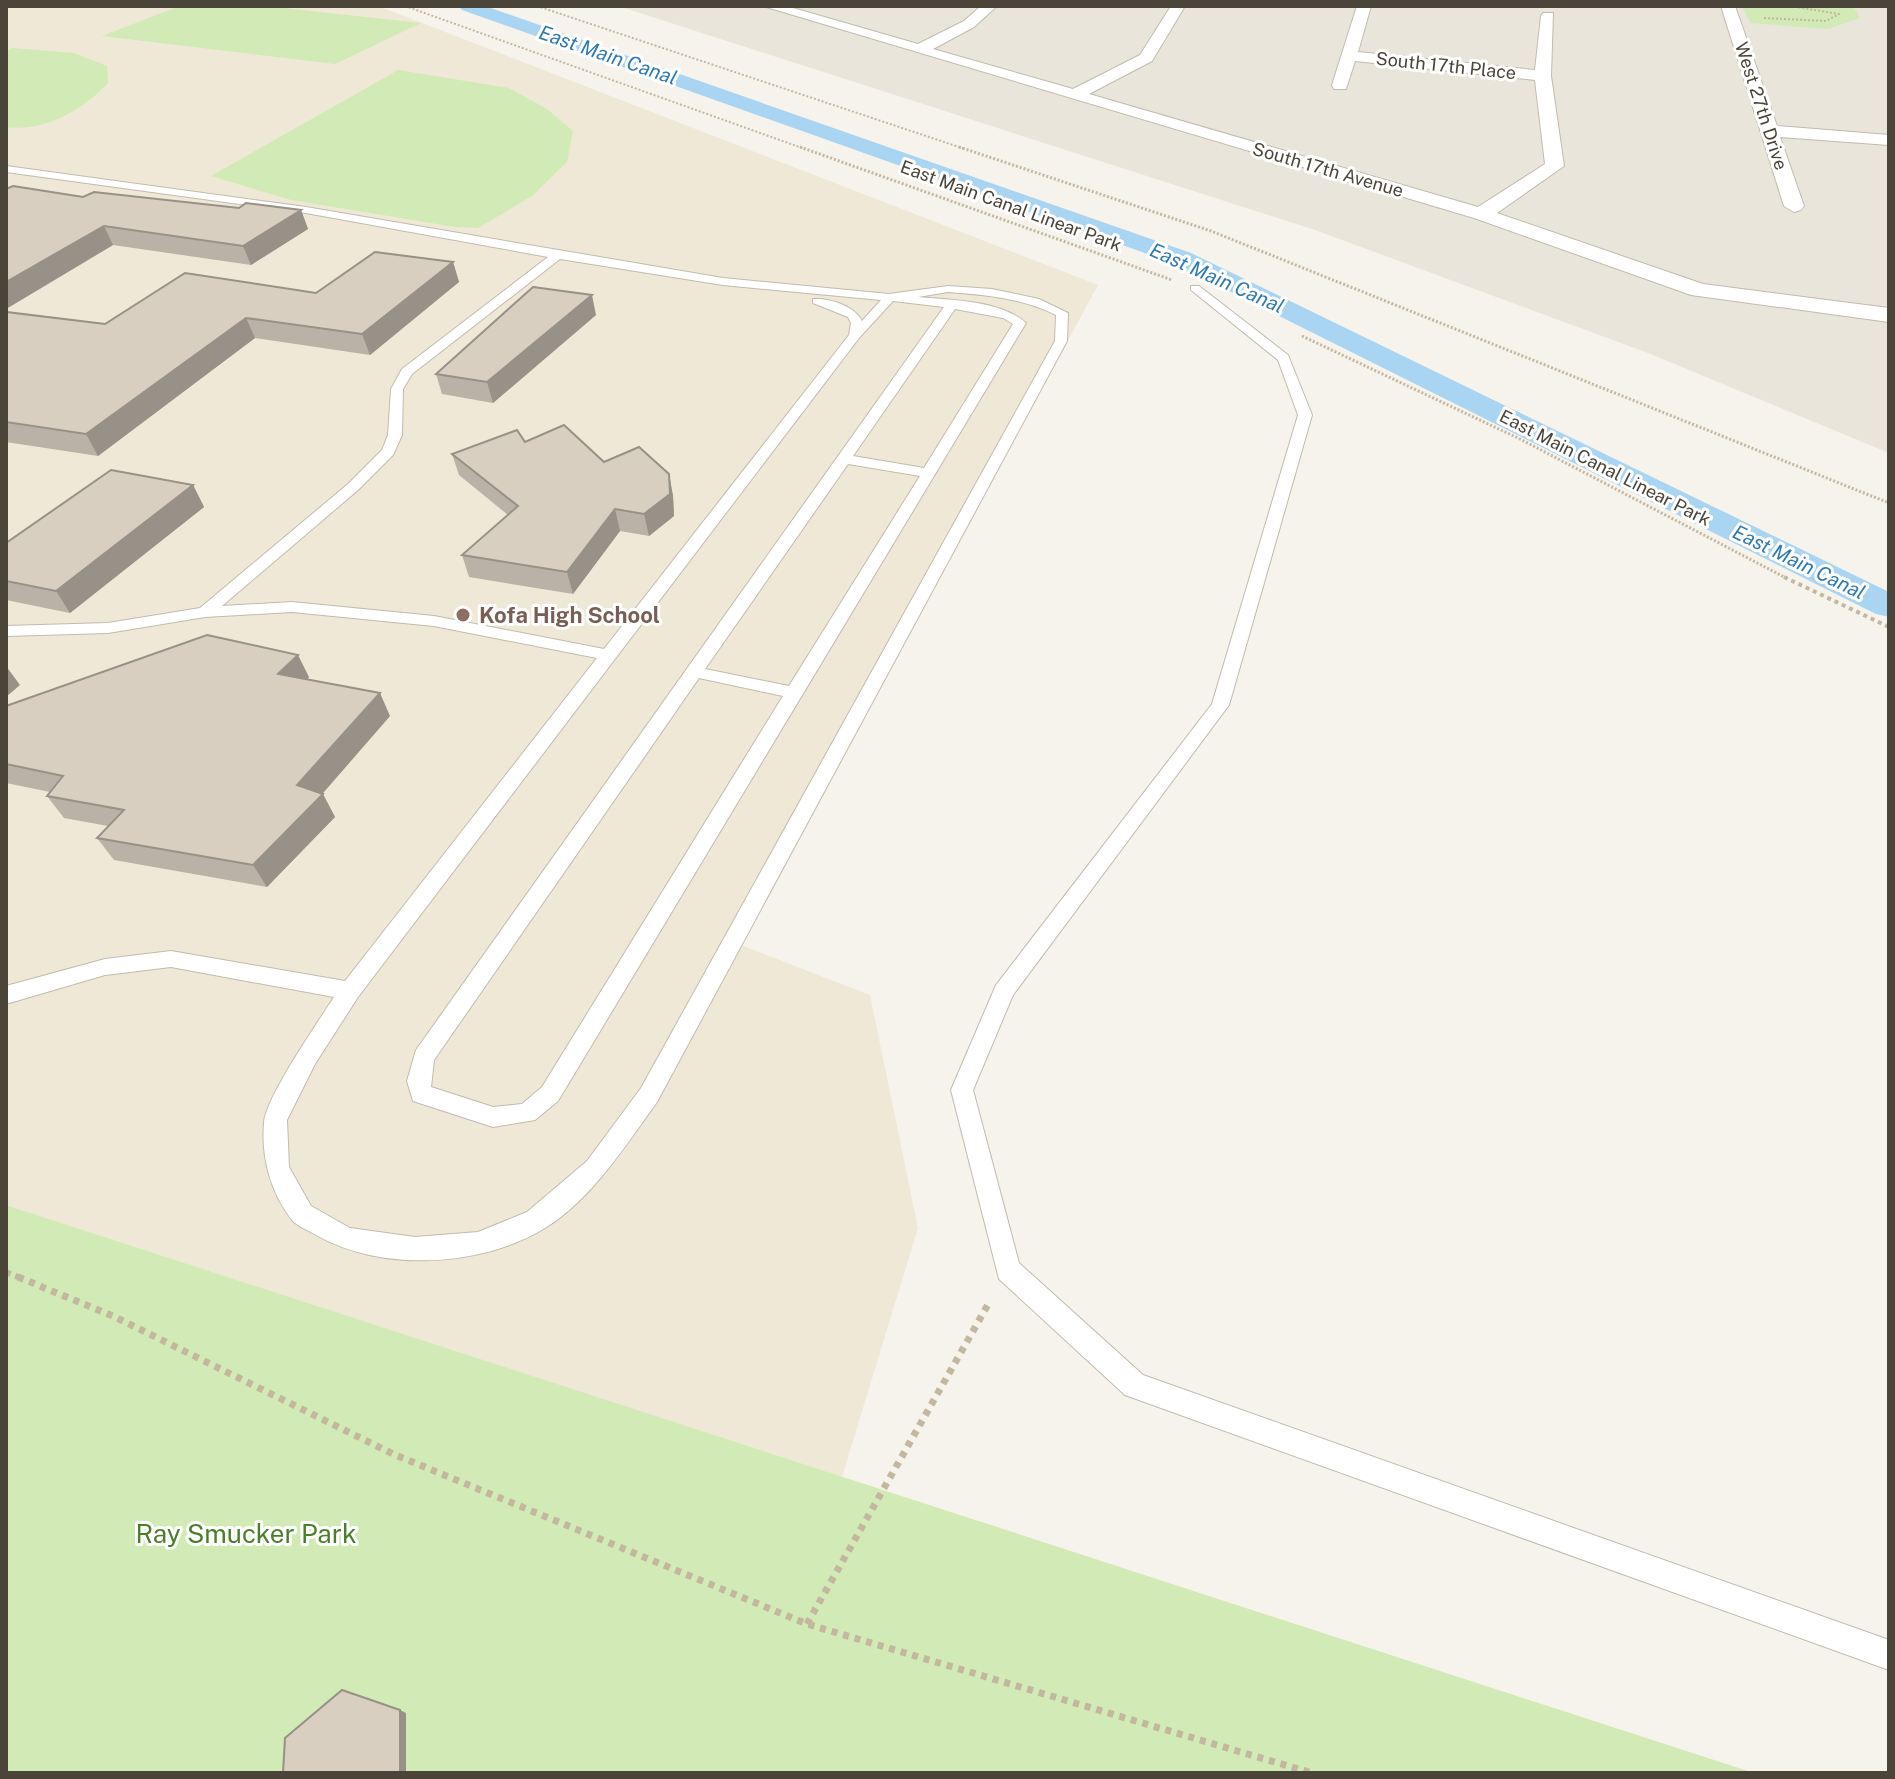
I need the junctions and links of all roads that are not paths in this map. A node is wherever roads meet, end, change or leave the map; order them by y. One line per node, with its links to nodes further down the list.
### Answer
1 (990, 6): 7 (street)
2 (1178, 6): 11 (street)
3 (1364, 6): 8 (street)
4 (784, 7): 7 (street, South 17th Avenue)
5 (1729, 11): 12 (street, West 27th Drive)
6 (1548, 16): 9 (street)
7 (921, 49): 11 (street, South 17th Avenue)
8 (1349, 56): 9 (street, South 17th Place); 10 (street)
9 (1543, 76): 18 (street)
10 (1340, 85)
11 (1075, 95): 18 (street, South 17th Avenue)
12 (1768, 131): 13 (street); 17 (street, West 27th Drive)
13 (1889, 140)
14 (6, 169): 15 (lane)
15 (66, 177): 16 (lane); 19 (lane)
16 (42, 189)
17 (1794, 206)
18 (1481, 214): 24 (street, South 17th Avenue)
19 (556, 256): 20 (lane); 28 (lane)
20 (771, 288): 22 (lane); 25 (lane)
21 (1195, 288): 35 (lane)
22 (891, 297): 23 (lane); 25 (lane); 33 (lane)
23 (951, 306): 26 (lane); 27 (lane)
24 (1889, 315)
25 (855, 335): 30 (lane)
26 (844, 459): 27 (lane); 31 (lane)
27 (929, 473): 32 (lane)
28 (205, 612): 29 (lane); 30 (lane)
29 (6, 631)
30 (609, 655): 33 (lane)
31 (694, 672): 32 (lane); 32 (lane)
32 (794, 693)
33 (350, 991): 34 (lane)
34 (6, 995)
35 (1889, 1655)

